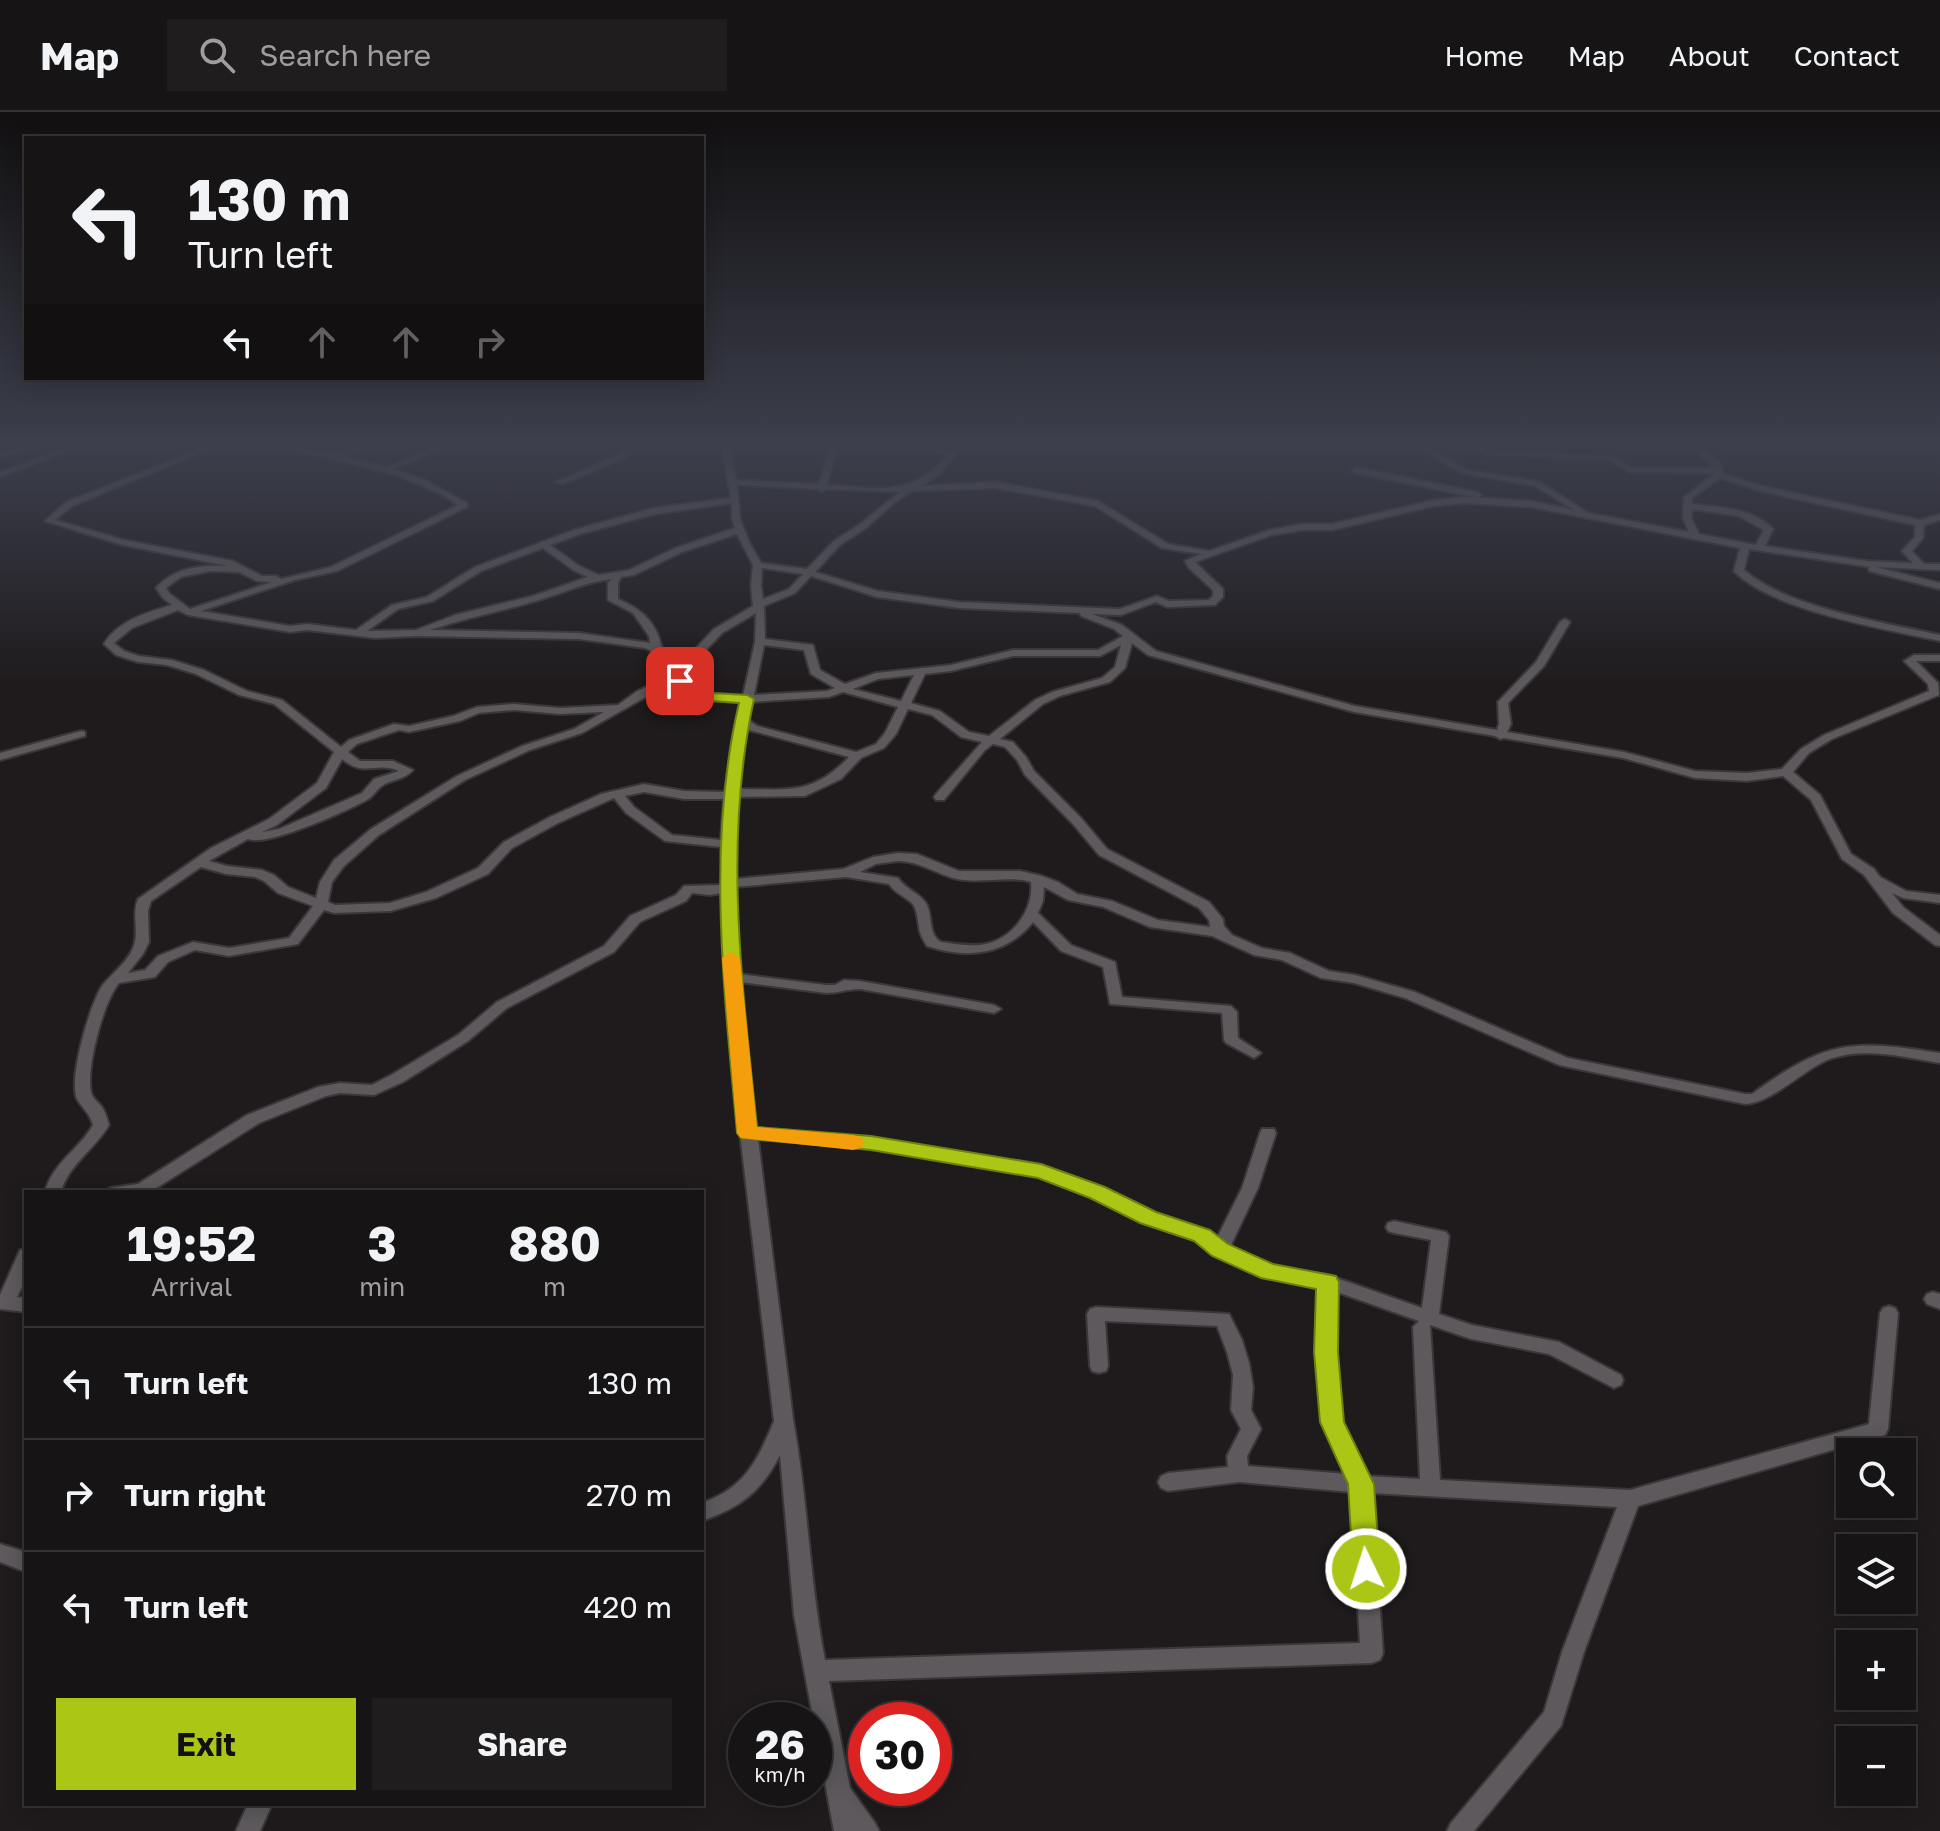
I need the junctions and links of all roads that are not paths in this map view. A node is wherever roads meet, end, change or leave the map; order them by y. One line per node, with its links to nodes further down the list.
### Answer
1 (60, 524): 22 (street)
2 (425, 524): 26 (street)
3 (604, 524): 14 (street)
4 (738, 524): 12 (street)
5 (863, 524): 23 (street)
6 (1130, 524): 17 (street)
7 (1344, 524): 17 (street)
8 (1631, 524): 13 (street)
9 (1689, 524): 13 (street)
10 (1763, 524): 16 (street)
11 (1920, 524): 20 (street)
12 (739, 530): 19 (street); 24 (street)
13 (1695, 536): 15 (street)
14 (543, 544): 25 (street); 33 (street)
15 (1745, 546): 16 (street); 35 (street)
16 (1760, 547): 18 (street)
17 (1212, 552): 29 (street)
18 (1867, 564): 20 (street); 27 (street)
19 (758, 565): 23 (street); 28 (street)
20 (1920, 565): 21 (street)
21 (1940, 567)
22 (242, 569): 26 (street); 30 (street)
23 (807, 572): 28 (street); 29 (street)
24 (617, 576): 25 (street); 37 (street)
25 (596, 577): 32 (street)
26 (293, 578): 30 (street)
27 (1940, 586)
28 (757, 607): 36 (street); 39 (street)
29 (1072, 609): 34 (street)
30 (183, 610): 33 (street); 50 (street)
31 (1565, 622): 48 (street)
32 (416, 633): 33 (street); 37 (street)
33 (356, 634)
34 (1129, 637): 40 (street); 48 (street); 49 (street)
35 (1940, 638)
36 (760, 642): 42 (street); 43 (street)
37 (657, 649): 39 (street)
38 (1940, 658): 53 (street)
39 (686, 663): 41 (street)
40 (921, 671): 42 (street); 44 (street)
41 (677, 675): 43 (street); 45 (street)
42 (843, 689): 43 (street); 44 (street)
43 (747, 699): 46 (street)
44 (903, 705): 49 (street); 51 (street)
45 (618, 709): 50 (street); 65 (street)
46 (743, 721): 51 (street); 55 (street)
47 (81, 734): 52 (street)
48 (1500, 736): 53 (street)
49 (990, 740): 56 (street); 67 (street)
50 (342, 752): 57 (street); 57 (street)
51 (857, 756): 55 (street)
52 (0, 757)
53 (1786, 772): 62 (street)
54 (617, 794): 55 (street); 58 (street); 65 (street)
55 (731, 794): 58 (street)
56 (940, 797)
57 (229, 844): 59 (street)
58 (727, 844): 63 (street)
59 (199, 862): 65 (street); 70 (street)
60 (846, 873): 61 (street); 63 (street); 66 (street)
61 (1037, 879): 66 (street); 67 (street)
62 (1875, 879): 64 (street); 68 (street)
63 (728, 886): 69 (street); 77 (street)
64 (1940, 899)
65 (321, 905): 70 (street)
66 (1032, 914): 72 (street)
67 (1232, 937): 73 (street)
68 (1940, 942)
69 (732, 977): 71 (street); 74 (street)
70 (119, 979): 76 (street)
71 (994, 1009)
72 (1254, 1053)
73 (1940, 1058)
74 (748, 1133): 79 (street); 87 (street)
75 (1268, 1133): 79 (street)
76 (53, 1190)
77 (133, 1190)
78 (1394, 1227): 84 (street)
79 (1220, 1250): 81 (street)
80 (24, 1260): 82 (street)
81 (1328, 1282): 84 (street); 90 (street)
82 (24, 1305)
83 (1889, 1313): 92 (street)
84 (1426, 1322): 86 (street); 91 (street)
85 (1099, 1366): 88 (street)
86 (1614, 1380)
87 (783, 1419): 93 (street); 96 (street)
88 (1239, 1474): 89 (street); 90 (street)
89 (1168, 1482)
90 (1361, 1484): 91 (street); 96 (street)
91 (1430, 1486): 92 (street)
92 (1630, 1499): 102 (street)
93 (704, 1511)
94 (0, 1553): 95 (street)
95 (24, 1562)
96 (816, 1671): 97 (street)
97 (839, 1794): 100 (street); 101 (street)
98 (259, 1806): 99 (street)
99 (248, 1831)
100 (846, 1831)
101 (867, 1831)
102 (1459, 1831)

